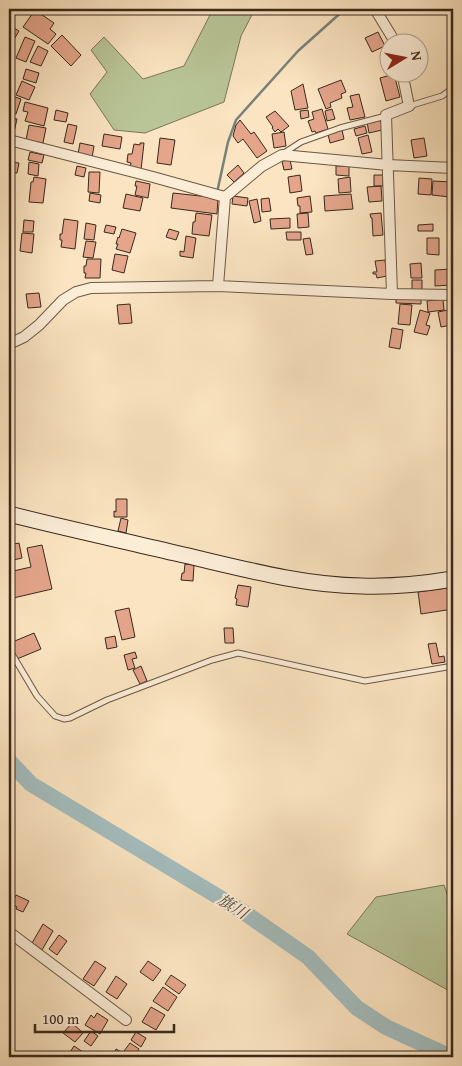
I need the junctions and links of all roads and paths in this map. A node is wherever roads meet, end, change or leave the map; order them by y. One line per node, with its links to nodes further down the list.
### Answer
1 (376, 9): 2 (street)
2 (389, 32)
3 (404, 82): 5 (street)
4 (453, 88): 5 (lane)
5 (409, 106): 6 (street)
6 (386, 115): 8 (lane); 9 (street)
7 (9, 140): 11 (street)
8 (282, 155): 9 (street); 11 (street)
9 (388, 165): 10 (street); 13 (street)
10 (453, 168)
11 (225, 197): 12 (street)
12 (218, 286): 13 (street); 16 (street)
13 (392, 294): 14 (street)
14 (452, 295): 15 (lane)
15 (453, 317)
16 (9, 344)
17 (9, 514): 18 (street)
18 (453, 579)
19 (9, 649): 20 (lane)
20 (453, 666)
21 (9, 932): 22 (street)
22 (126, 1020)

